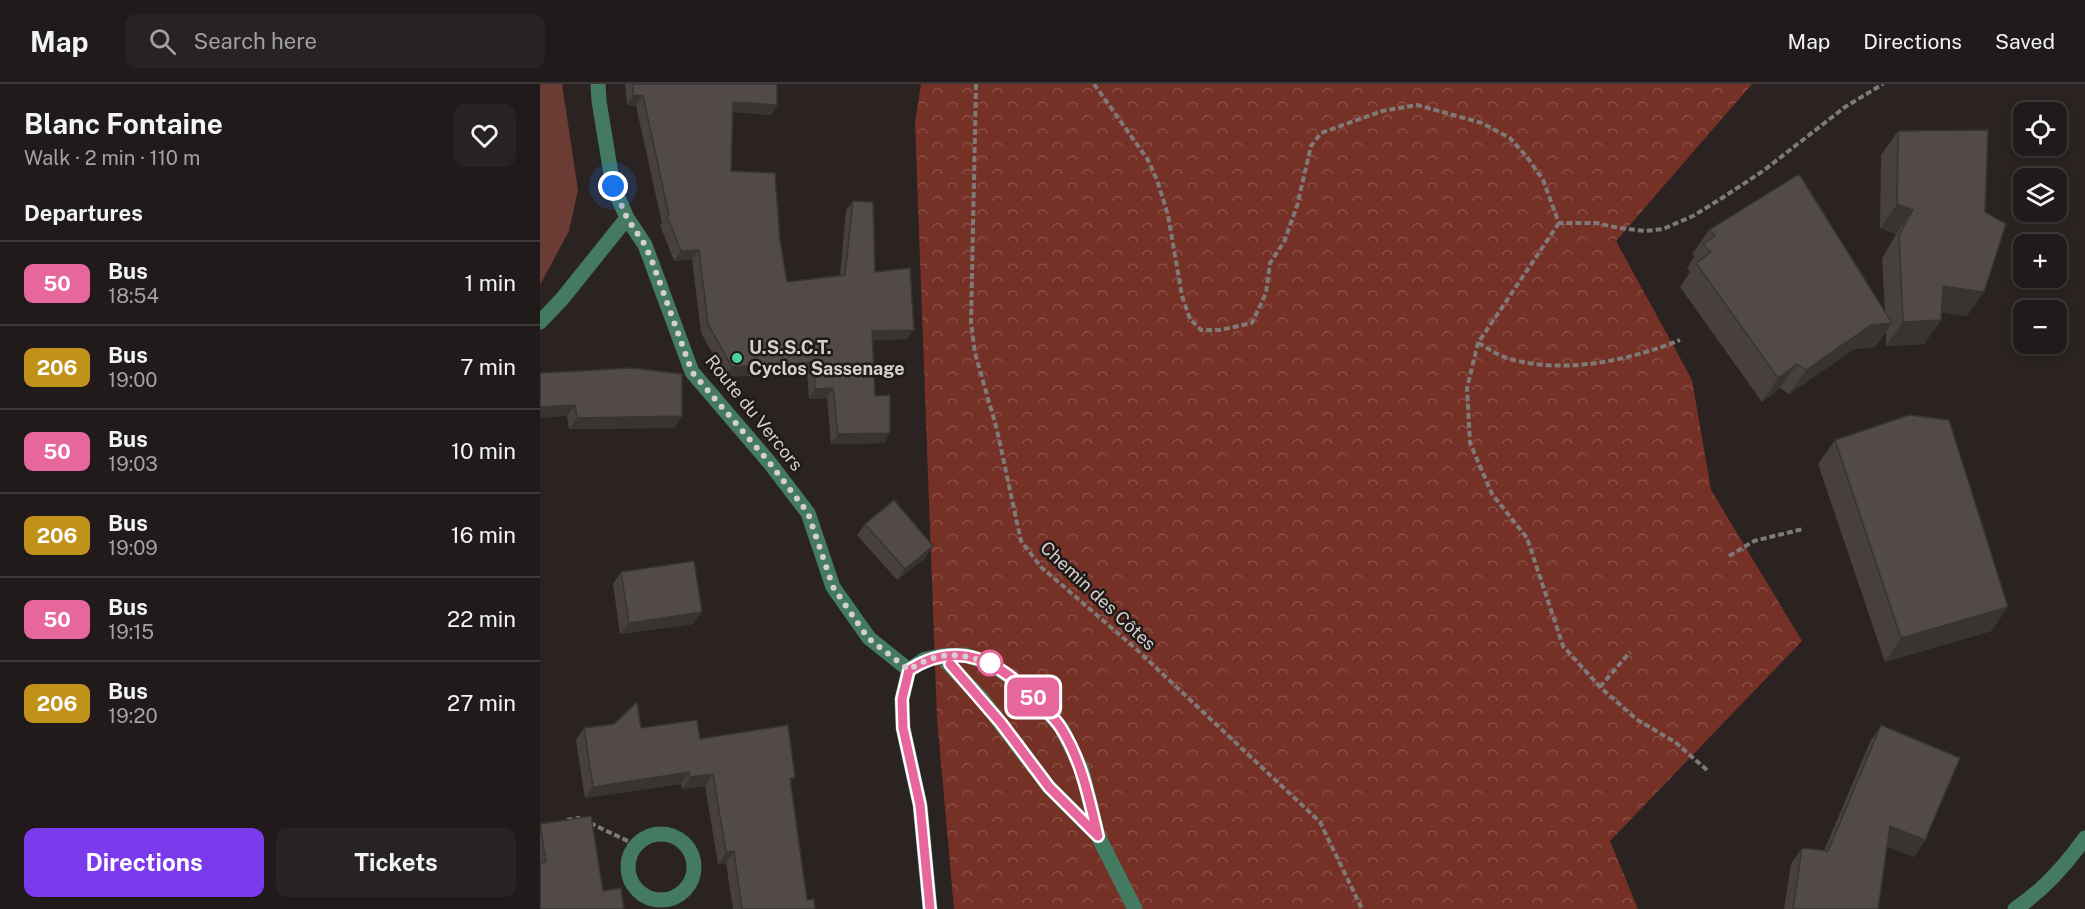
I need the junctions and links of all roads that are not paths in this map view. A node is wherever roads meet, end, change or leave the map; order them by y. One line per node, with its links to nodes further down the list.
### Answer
1 (598, 84): 2 (street, Route du Vercors)
2 (627, 218): 3 (street); 5 (street, Route du Vercors)
3 (540, 322)
4 (941, 656): 5 (street); 6 (street); 6 (street)
5 (909, 670): 9 (street)
6 (1098, 836): 10 (street)
7 (2085, 838): 11 (street)
8 (673, 904): 8 (street)
9 (930, 909)
10 (1135, 909)
11 (2015, 909)

